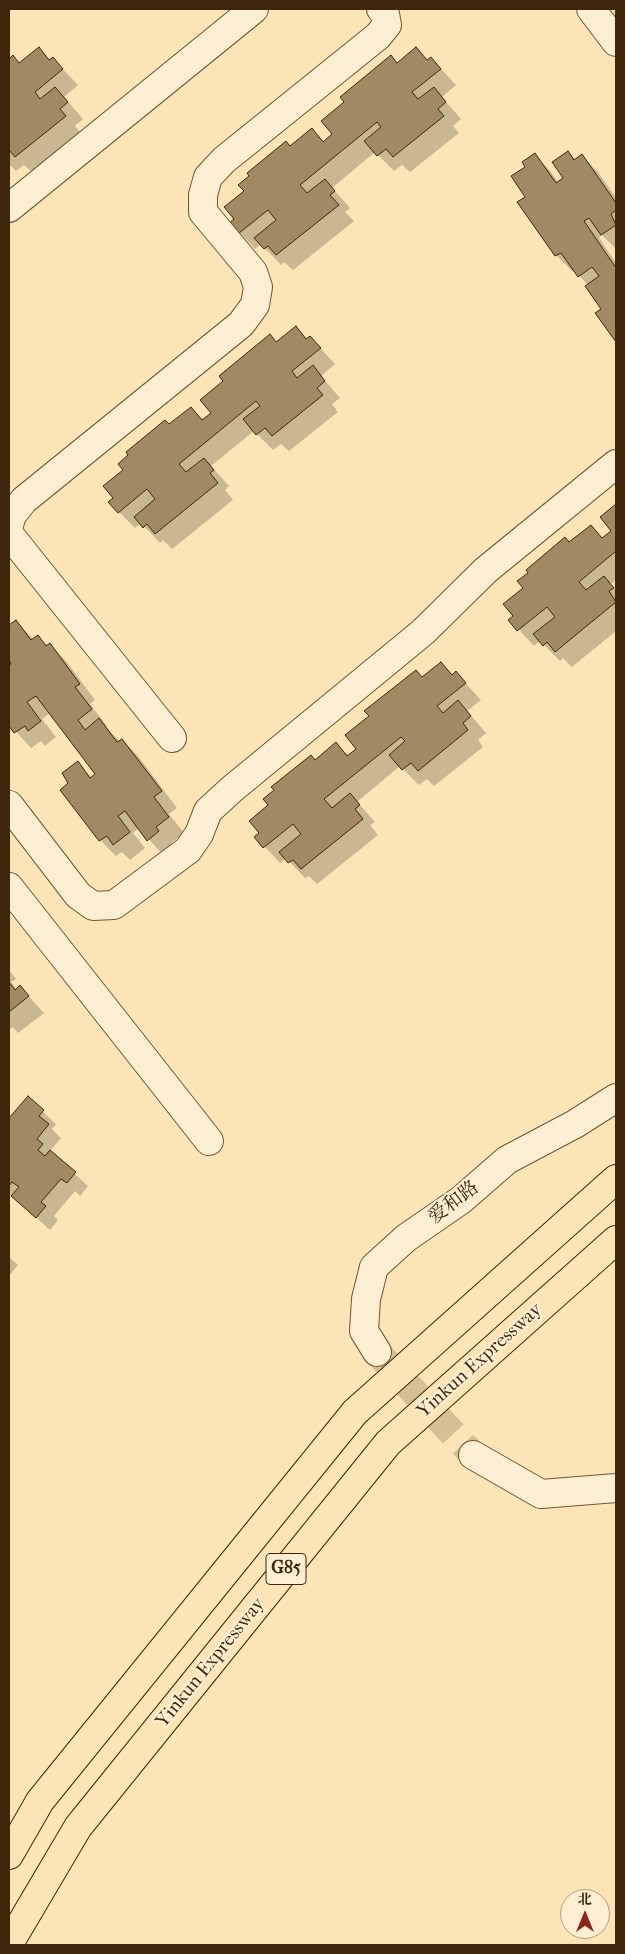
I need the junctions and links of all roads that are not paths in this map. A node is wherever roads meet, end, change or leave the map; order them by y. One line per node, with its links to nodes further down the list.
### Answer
1 (254, 9): 5 (street)
2 (381, 9): 7 (street)
3 (591, 9): 4 (street)
4 (616, 42)
5 (9, 208)
6 (616, 464): 10 (street)
7 (9, 525)
8 (9, 534): 9 (street)
9 (172, 738)
10 (9, 805)
11 (9, 887): 13 (street)
12 (616, 1098): 16 (street, 爱和路)
13 (209, 1141)
14 (616, 1179): 19 (highway, G85)
15 (616, 1240): 20 (highway, Yinkun Expressway / G85)
16 (378, 1352)
17 (473, 1455): 18 (street)
18 (616, 1488)
19 (9, 1855)
20 (9, 1944)

